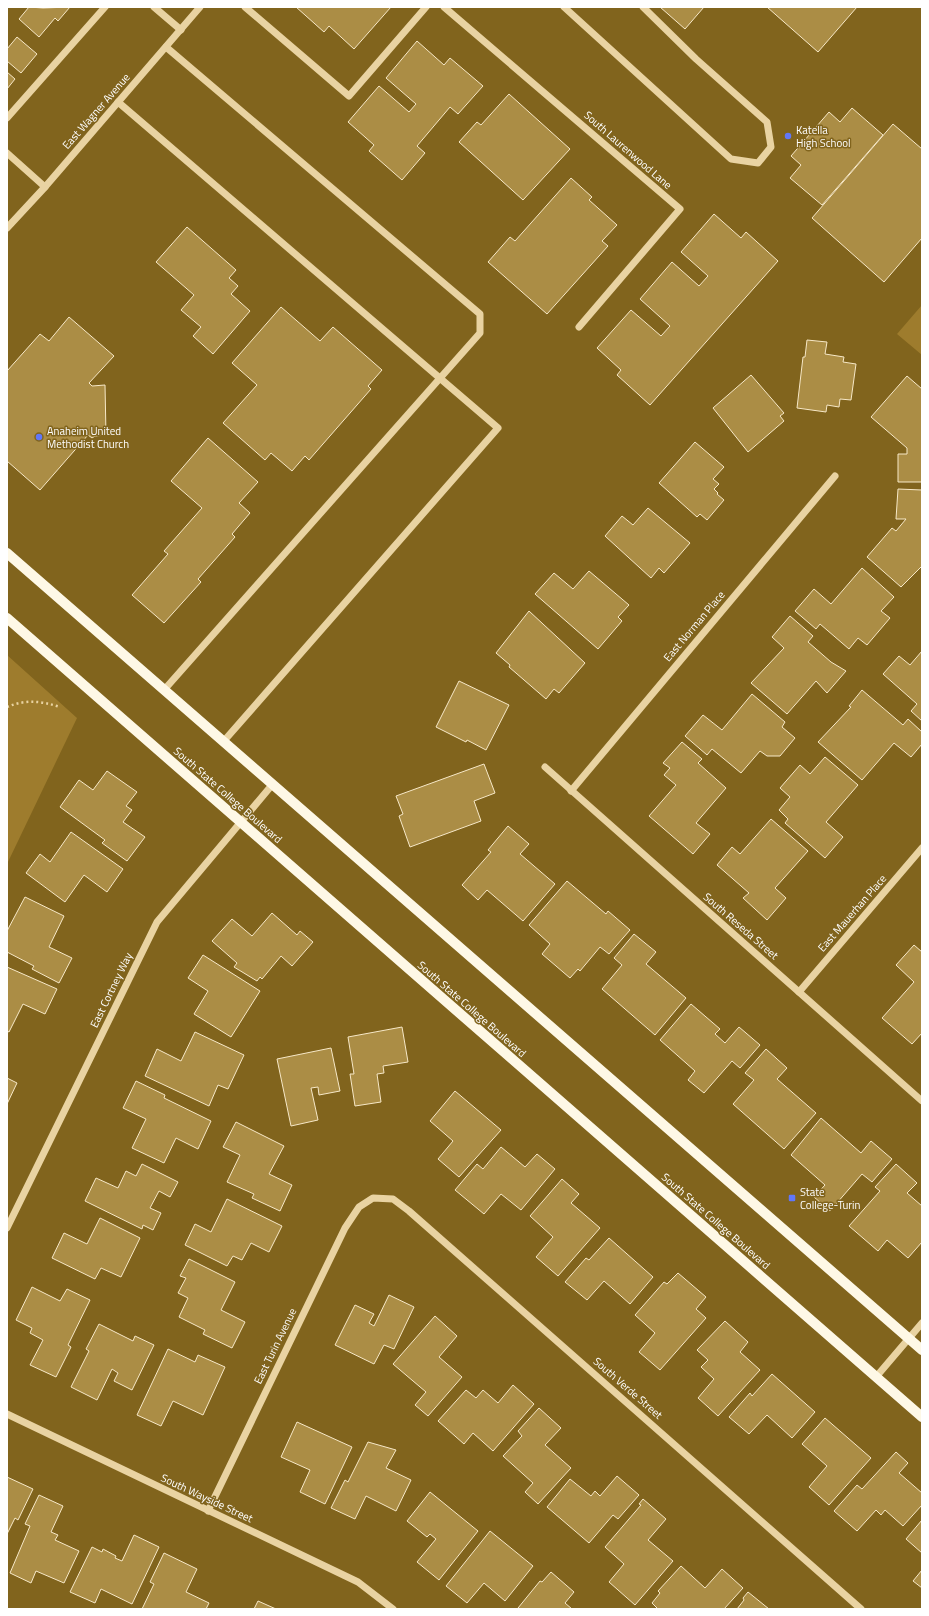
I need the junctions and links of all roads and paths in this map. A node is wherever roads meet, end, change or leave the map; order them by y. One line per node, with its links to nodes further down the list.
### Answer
1 (105, 7): 12 (street)
2 (154, 7): 9 (street)
3 (200, 7): 9 (street, East Wagner Avenue)
4 (246, 7): 5 (street)
5 (426, 7)
6 (444, 7): 16 (street, South Laurenwood Lane)
7 (564, 7): 8 (street)
8 (643, 7)
9 (181, 30): 10 (street, East Wagner Avenue)
10 (166, 47): 11 (street, East Wagner Avenue); 17 (street)
11 (118, 102): 14 (street, East Wagner Avenue); 17 (street)
12 (7, 118)
13 (7, 153): 14 (street)
14 (45, 187): 15 (street, East Wagner Avenue)
15 (7, 228)
16 (579, 327)
17 (439, 380): 21 (street); 24 (street)
18 (835, 476): 27 (street, East Norman Place)
19 (7, 553): 21 (main road)
20 (7, 618): 28 (main road, South State College Boulevard)
21 (164, 690): 24 (main road)
22 (7, 707): 23 (path)
23 (60, 707)
24 (223, 742): 26 (main road)
25 (545, 767): 27 (street, South Reseda Street)
26 (272, 785): 28 (street, East Cortney Way); 35 (main road)
27 (571, 790): 30 (street, South Reseda Street)
28 (240, 822): 33 (street, East Cortney Way); 37 (main road, South State College Boulevard)
29 (922, 848): 30 (street, East Mauerhan Place)
30 (799, 992): 31 (street, South Reseda Street)
31 (922, 1101)
32 (373, 1198): 40 (street, East Turin Avenue); 42 (street, South Verde Street)
33 (7, 1228)
34 (922, 1323): 35 (street)
35 (909, 1339): 36 (main road); 37 (street)
36 (922, 1350)
37 (876, 1377): 39 (main road, South State College Boulevard)
38 (7, 1414): 40 (street, South Wayside Street)
39 (922, 1417)
40 (208, 1511): 41 (street, South Wayside Street)
41 (393, 1609)
42 (862, 1609)

